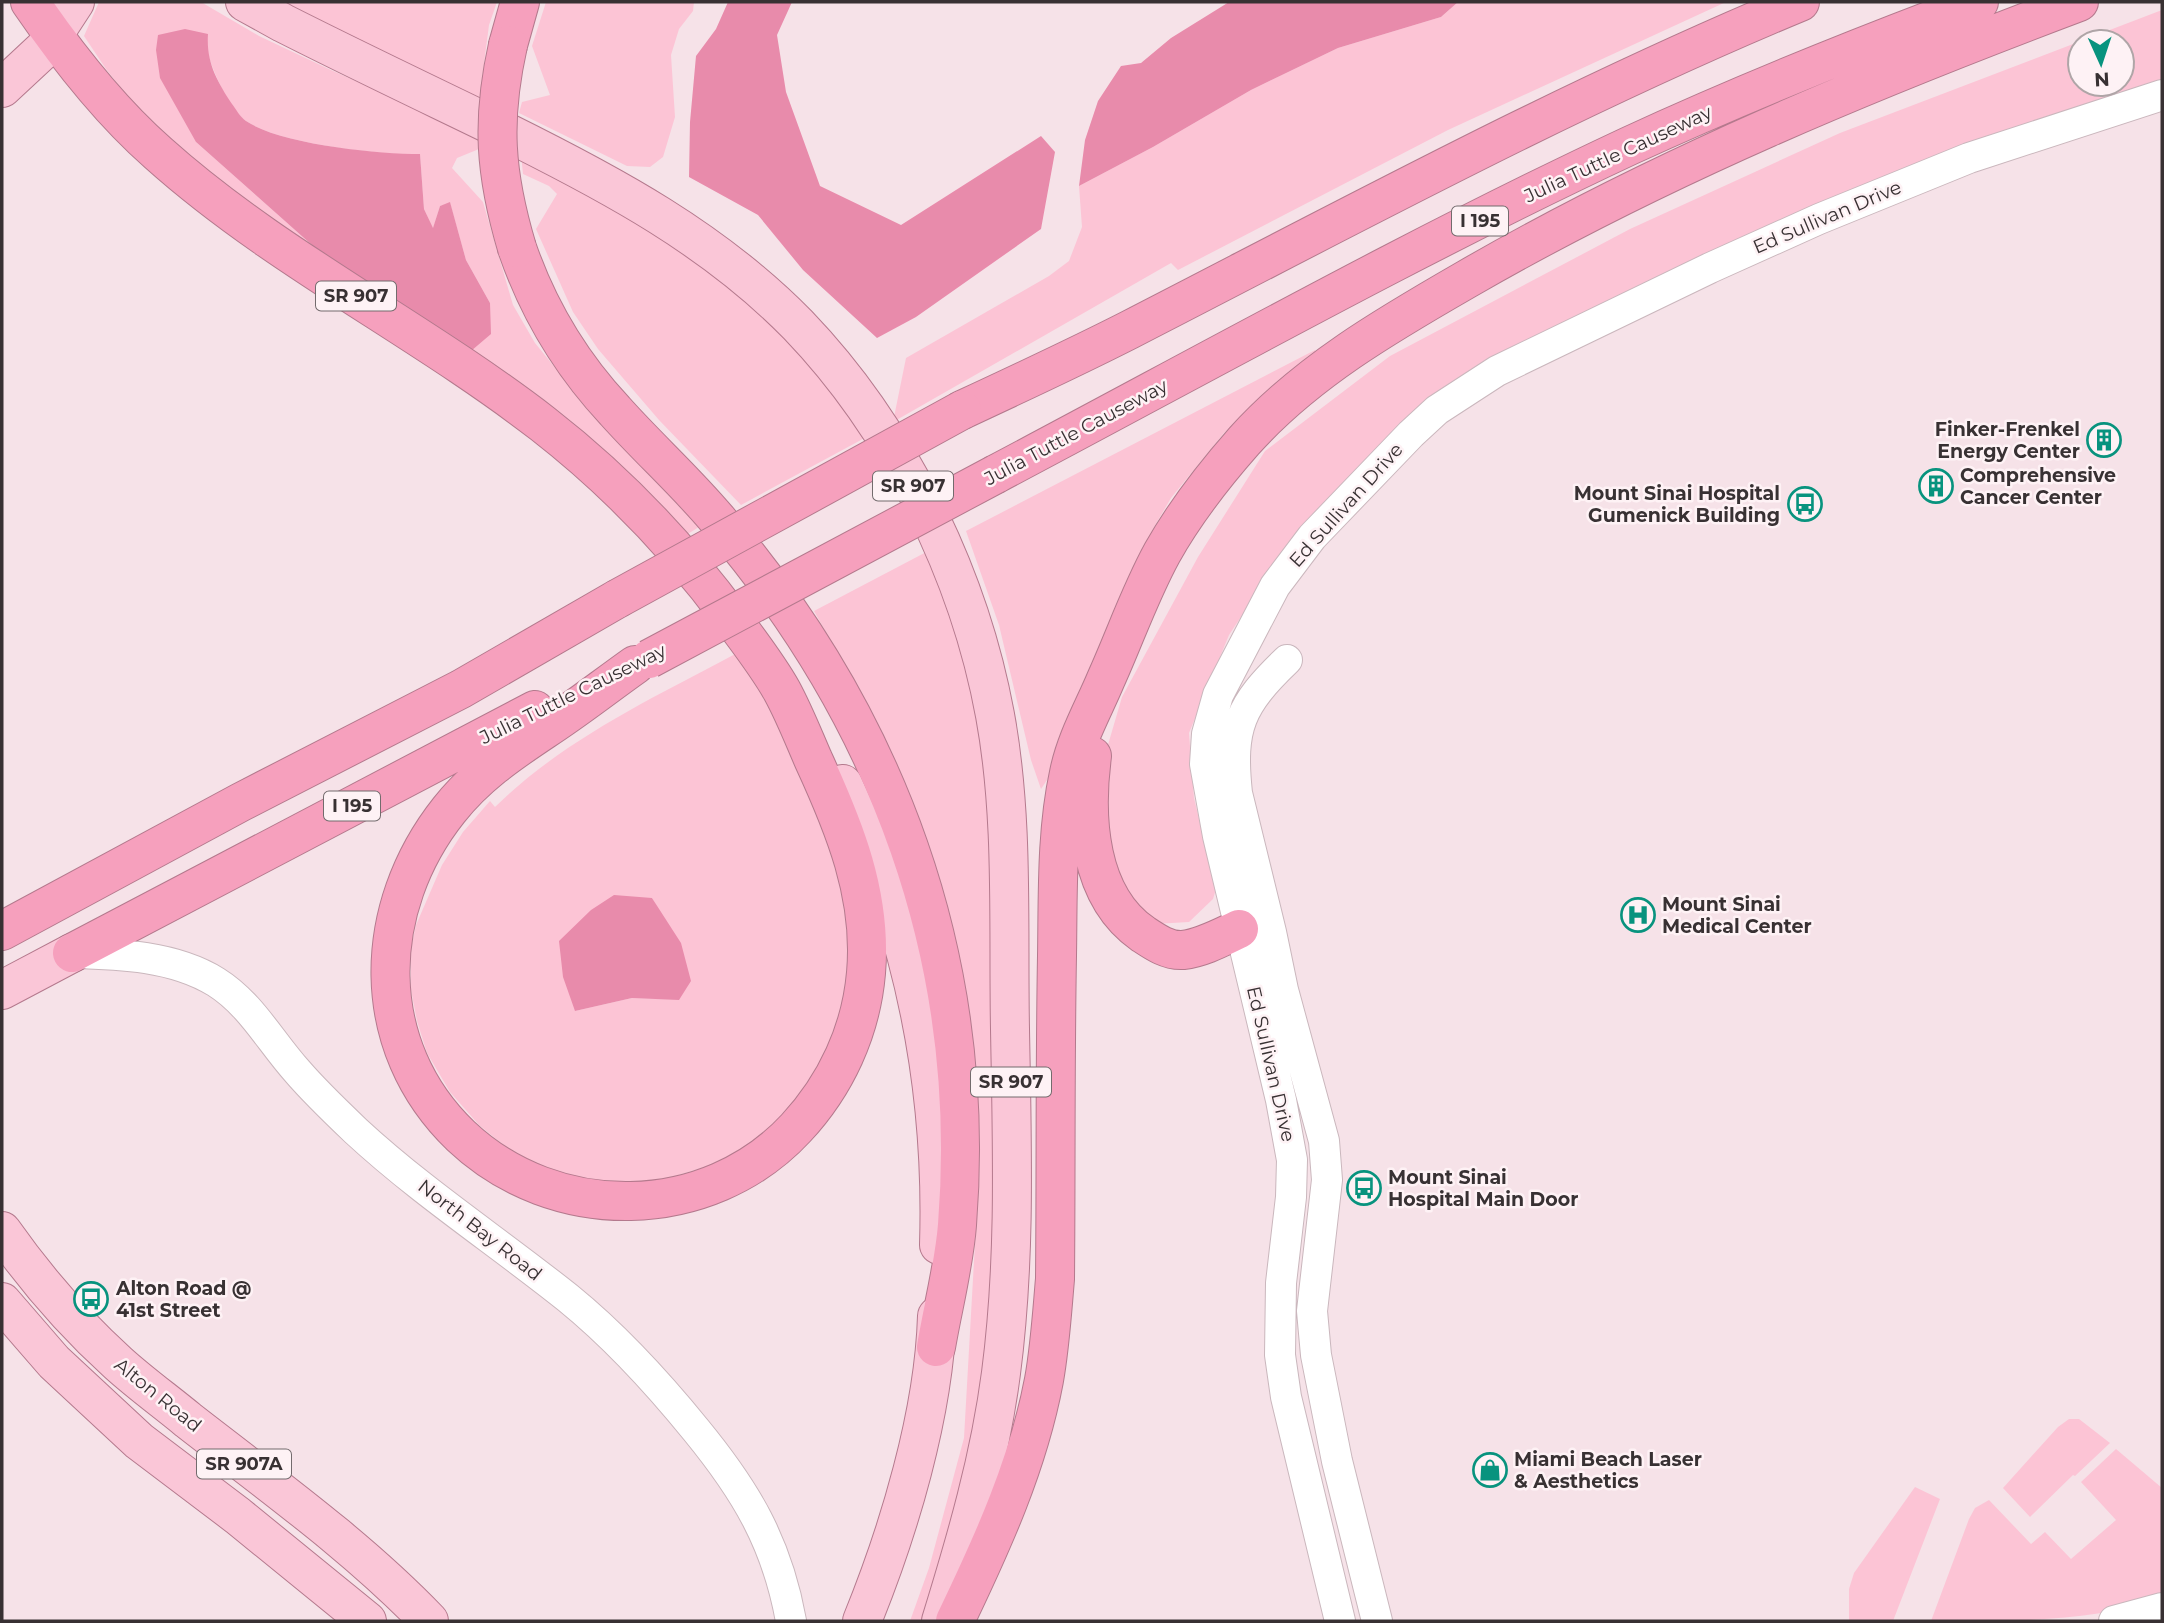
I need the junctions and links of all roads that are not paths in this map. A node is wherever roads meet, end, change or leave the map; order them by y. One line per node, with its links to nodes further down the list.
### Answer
1 (30, 2): 8 (highway, SR 907)
2 (75, 2): 8 (main road)
3 (245, 2): 27 (main road, SR 907)
4 (520, 2): 21 (highway, bridge)
5 (1800, 2): 16 (highway, I 195, bridge)
6 (1979, 2): 12 (highway, Julia Tuttle Causeway / I 195, bridge)
7 (2079, 2): 13 (highway)
8 (54, 36): 9 (main road); 14 (highway, SR 907)
9 (2, 88)
10 (2162, 95): 15 (street, Ed Sullivan Drive)
11 (1287, 660): 30 (street, Ed Sullivan Drive)
12 (642, 662): 14 (highway); 17 (highway, Julia Tuttle Causeway / I 195)
13 (1106, 680): 15 (highway); 28 (highway)
14 (783, 692): 21 (main road, SR 907)
15 (1239, 929): 29 (street, Ed Sullivan Drive)
16 (2, 931)
17 (72, 953): 18 (main road, Julia Tuttle Causeway / I 195); 25 (street, North Bay Road)
18 (2, 990)
19 (2, 1231): 24 (main road, Alton Road / SR 907A)
20 (2, 1302): 23 (main road, SR 907A)
21 (936, 1346): 26 (main road, SR 907)
22 (2162, 1608): 31 (street)
23 (367, 1621)
24 (429, 1621)
25 (791, 1621)
26 (862, 1621)
27 (941, 1621)
28 (955, 1621)
29 (1340, 1621)
30 (1377, 1621)
31 (2114, 1621)

